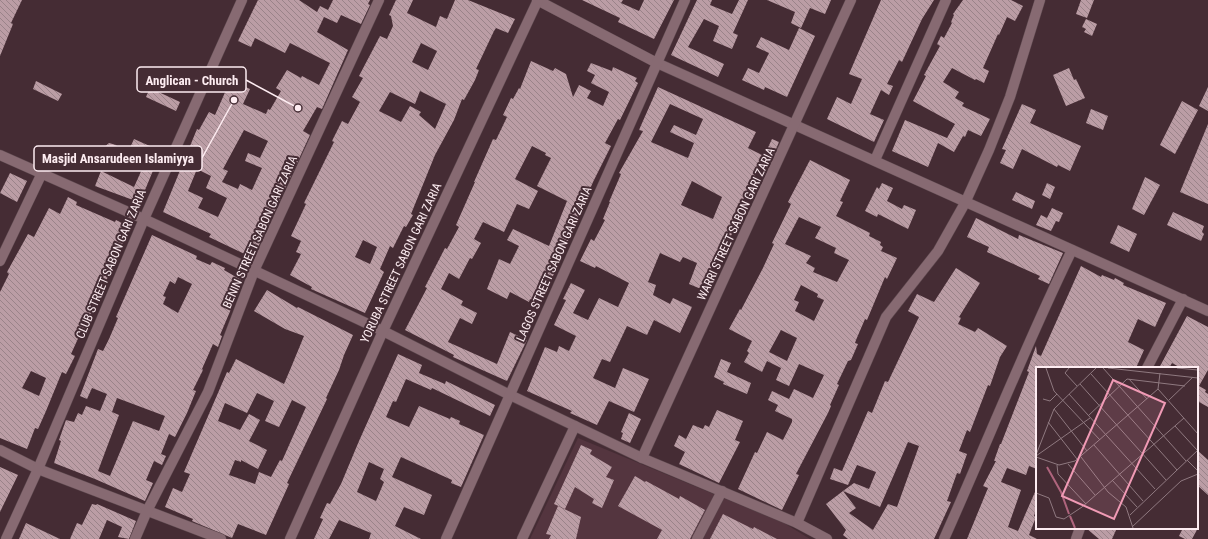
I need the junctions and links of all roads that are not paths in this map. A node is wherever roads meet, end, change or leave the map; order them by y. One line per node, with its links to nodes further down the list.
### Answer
1 (242, 0): 14 (street, CLUB STREET SABON GARI ZARIA)
2 (379, 0): 17 (street, BENIN STREET SABON GARI ZARIA)
3 (538, 0): 8 (street); 20 (street, YORUBA STREET SABON GARI ZARIA)
4 (685, 0): 8 (street, LAGOS STREET SABON GARI ZARIA)
5 (851, 0): 9 (street, WARRI STREET SABON GARI ZARIA)
6 (946, 0): 11 (street)
7 (1040, 0): 13 (street)
8 (657, 63): 9 (street); 22 (street, LAGOS STREET SABON GARI ZARIA)
9 (796, 125): 11 (street); 25 (street, WARRI STREET SABON GARI ZARIA)
10 (0, 155): 12 (street)
11 (875, 160): 13 (street)
12 (42, 173): 14 (street); 16 (street)
13 (965, 202): 15 (street); 29 (street)
14 (144, 219): 17 (street); 26 (street, CLUB STREET SABON GARI ZARIA)
15 (1072, 250): 18 (street); 39 (street)
16 (0, 261)
17 (254, 271): 20 (street); 28 (street, BENIN STREET SABON GARI ZARIA)
18 (1183, 299): 19 (street); 21 (street)
19 (1208, 310)
20 (383, 331): 22 (street); 34 (street, YORUBA STREET SABON GARI ZARIA)
21 (1148, 367)
22 (510, 395): 23 (street); 35 (street, LAGOS STREET SABON GARI ZARIA)
23 (575, 426): 25 (street); 36 (street)
24 (0, 450): 26 (street)
25 (642, 458): 27 (street)
26 (38, 469): 28 (street); 31 (street, CLUB STREET SABON GARI ZARIA)
27 (722, 492): 29 (street); 37 (street)
28 (147, 511): 32 (street, BENIN STREET SABON GARI ZARIA); 33 (street)
29 (797, 523): 38 (street)
30 (1080, 529): 40 (street)
31 (6, 539)
32 (135, 539)
33 (221, 539)
34 (290, 539)
35 (446, 539)
36 (522, 539)
37 (697, 539)
38 (827, 539)
39 (944, 539)
40 (1076, 539)

